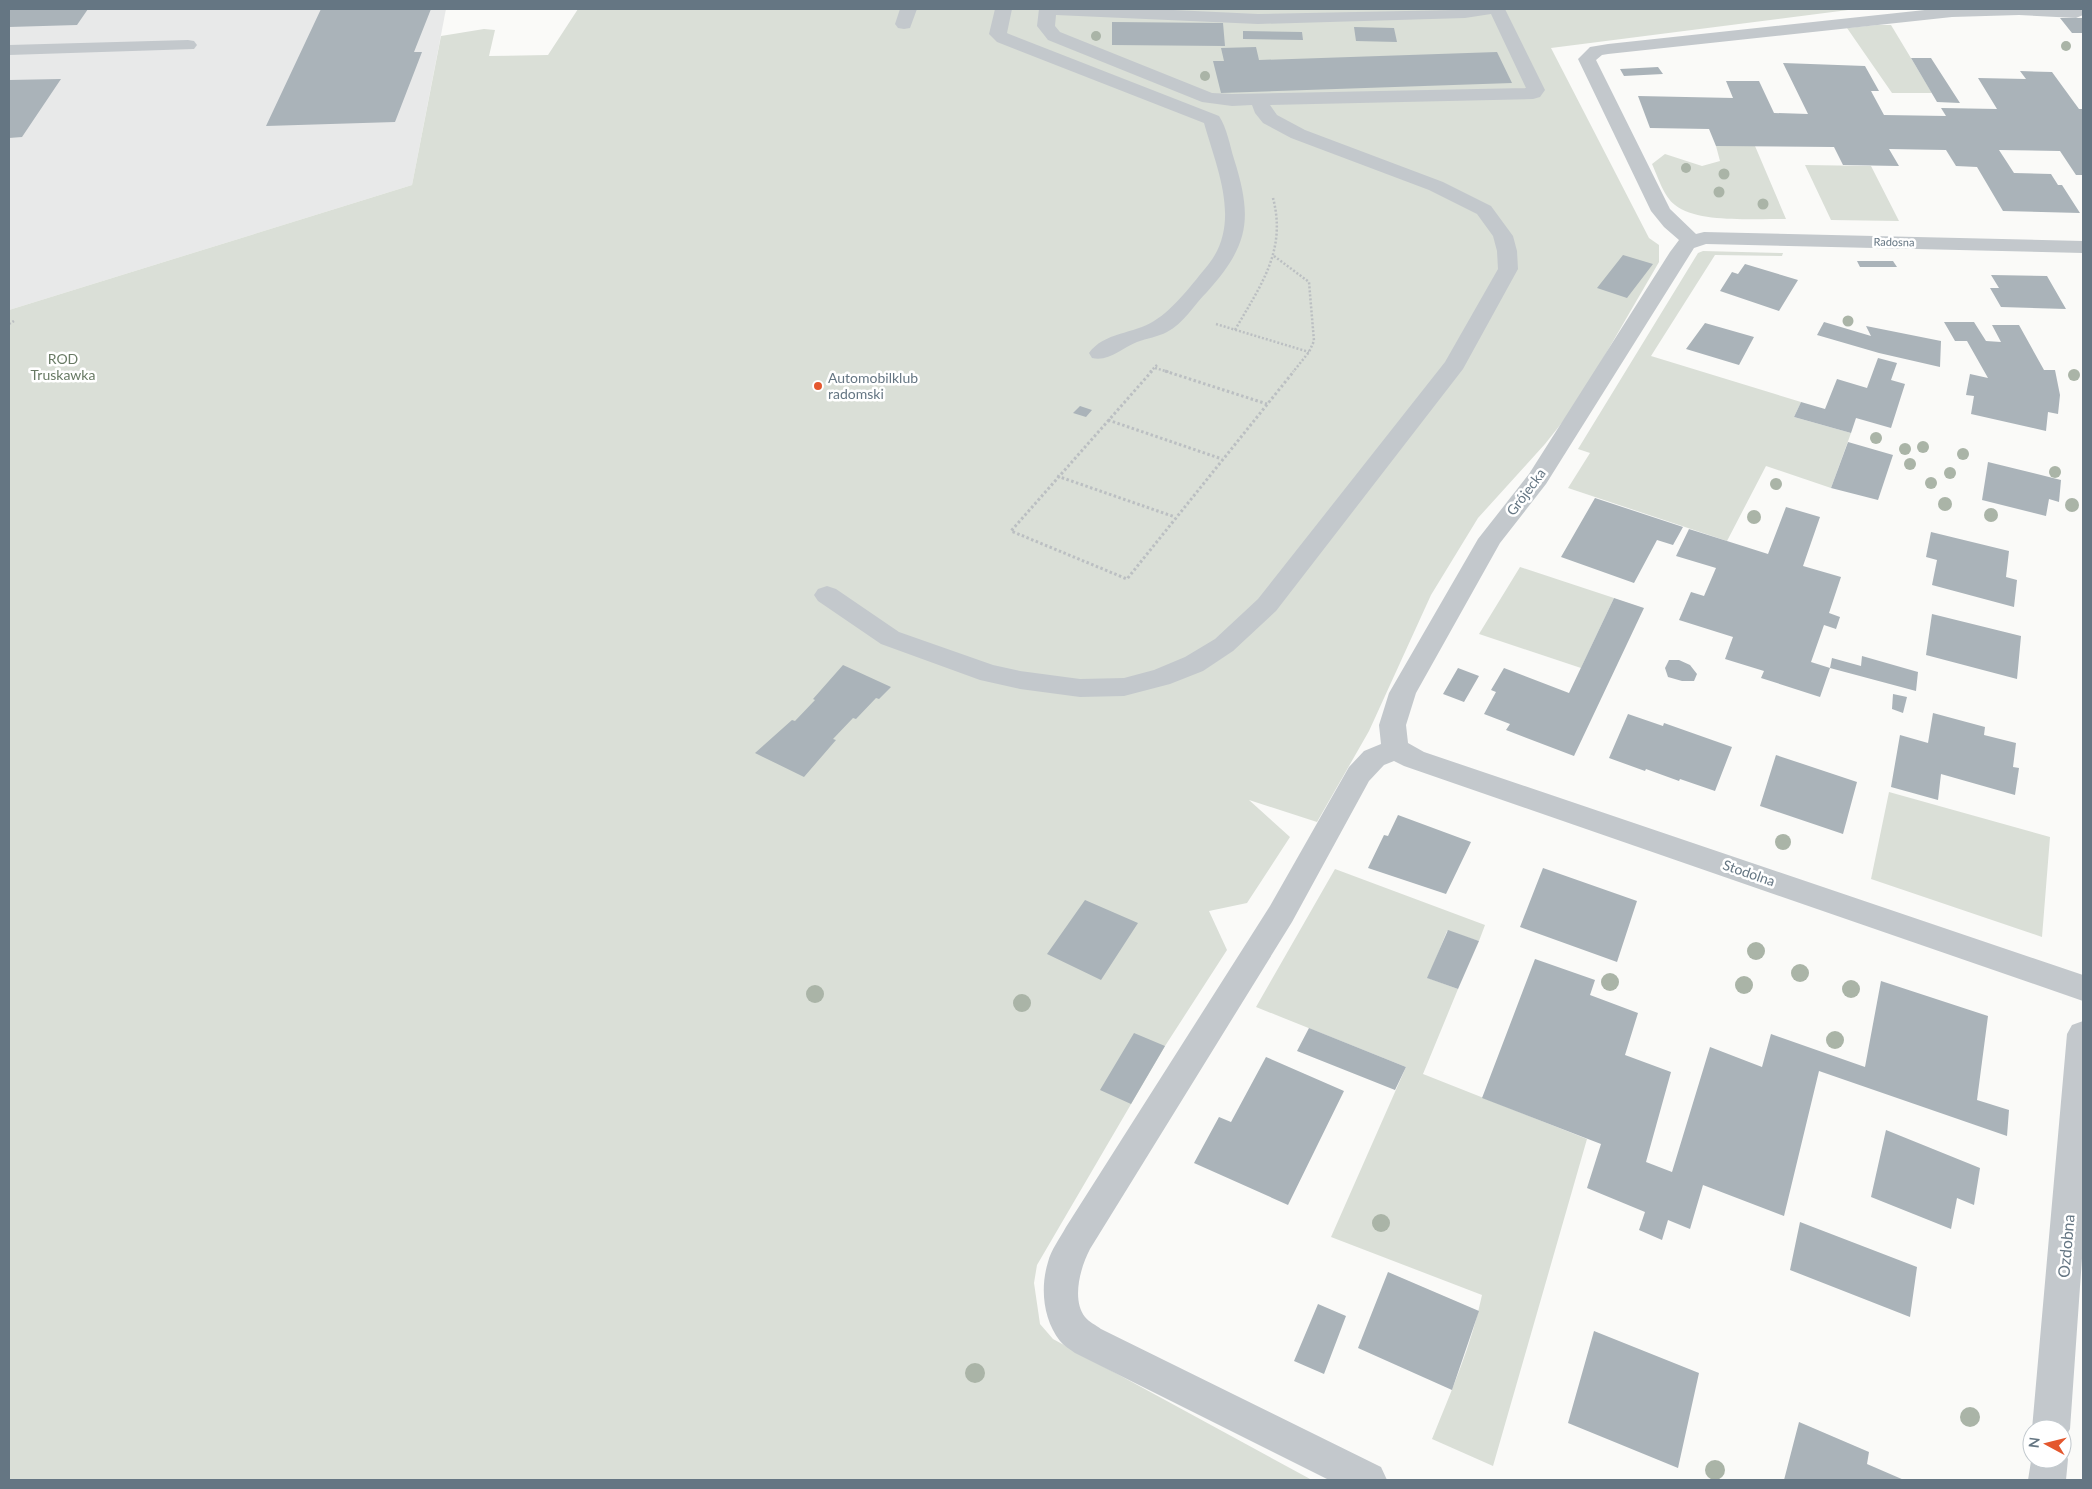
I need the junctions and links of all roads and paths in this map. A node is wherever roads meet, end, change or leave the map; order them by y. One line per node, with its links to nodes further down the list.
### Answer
1 (1003, 9): 10 (street)
2 (1048, 9): 3 (street); 8 (street)
3 (1492, 9)
4 (1497, 9): 9 (street)
5 (2076, 13): 11 (street)
6 (188, 45): 7 (street)
7 (9, 50)
8 (1221, 100): 9 (street); 10 (street)
9 (1259, 100): 26 (street)
10 (1212, 120): 18 (street)
11 (1698, 240): 12 (street, Radosna); 27 (street, Grójecka)
12 (2083, 247)
13 (1274, 256): 17 (path)
14 (14, 321): 16 (path)
15 (1208, 321): 17 (path)
16 (9, 324)
17 (1309, 352): 21 (path)
18 (1100, 353)
19 (1161, 361): 20 (path)
20 (1155, 368): 21 (path); 22 (path)
21 (1267, 404): 23 (path)
22 (1108, 420): 23 (path); 24 (path)
23 (1222, 459): 25 (path)
24 (1057, 476): 25 (path); 25 (path)
25 (1175, 517)
26 (826, 595)
27 (1406, 754): 28 (street, Stodolna); 31 (street)
28 (2083, 988)
29 (2083, 1034): 30 (street, Ozdobna)
30 (2052, 1419)
31 (1368, 1480)

